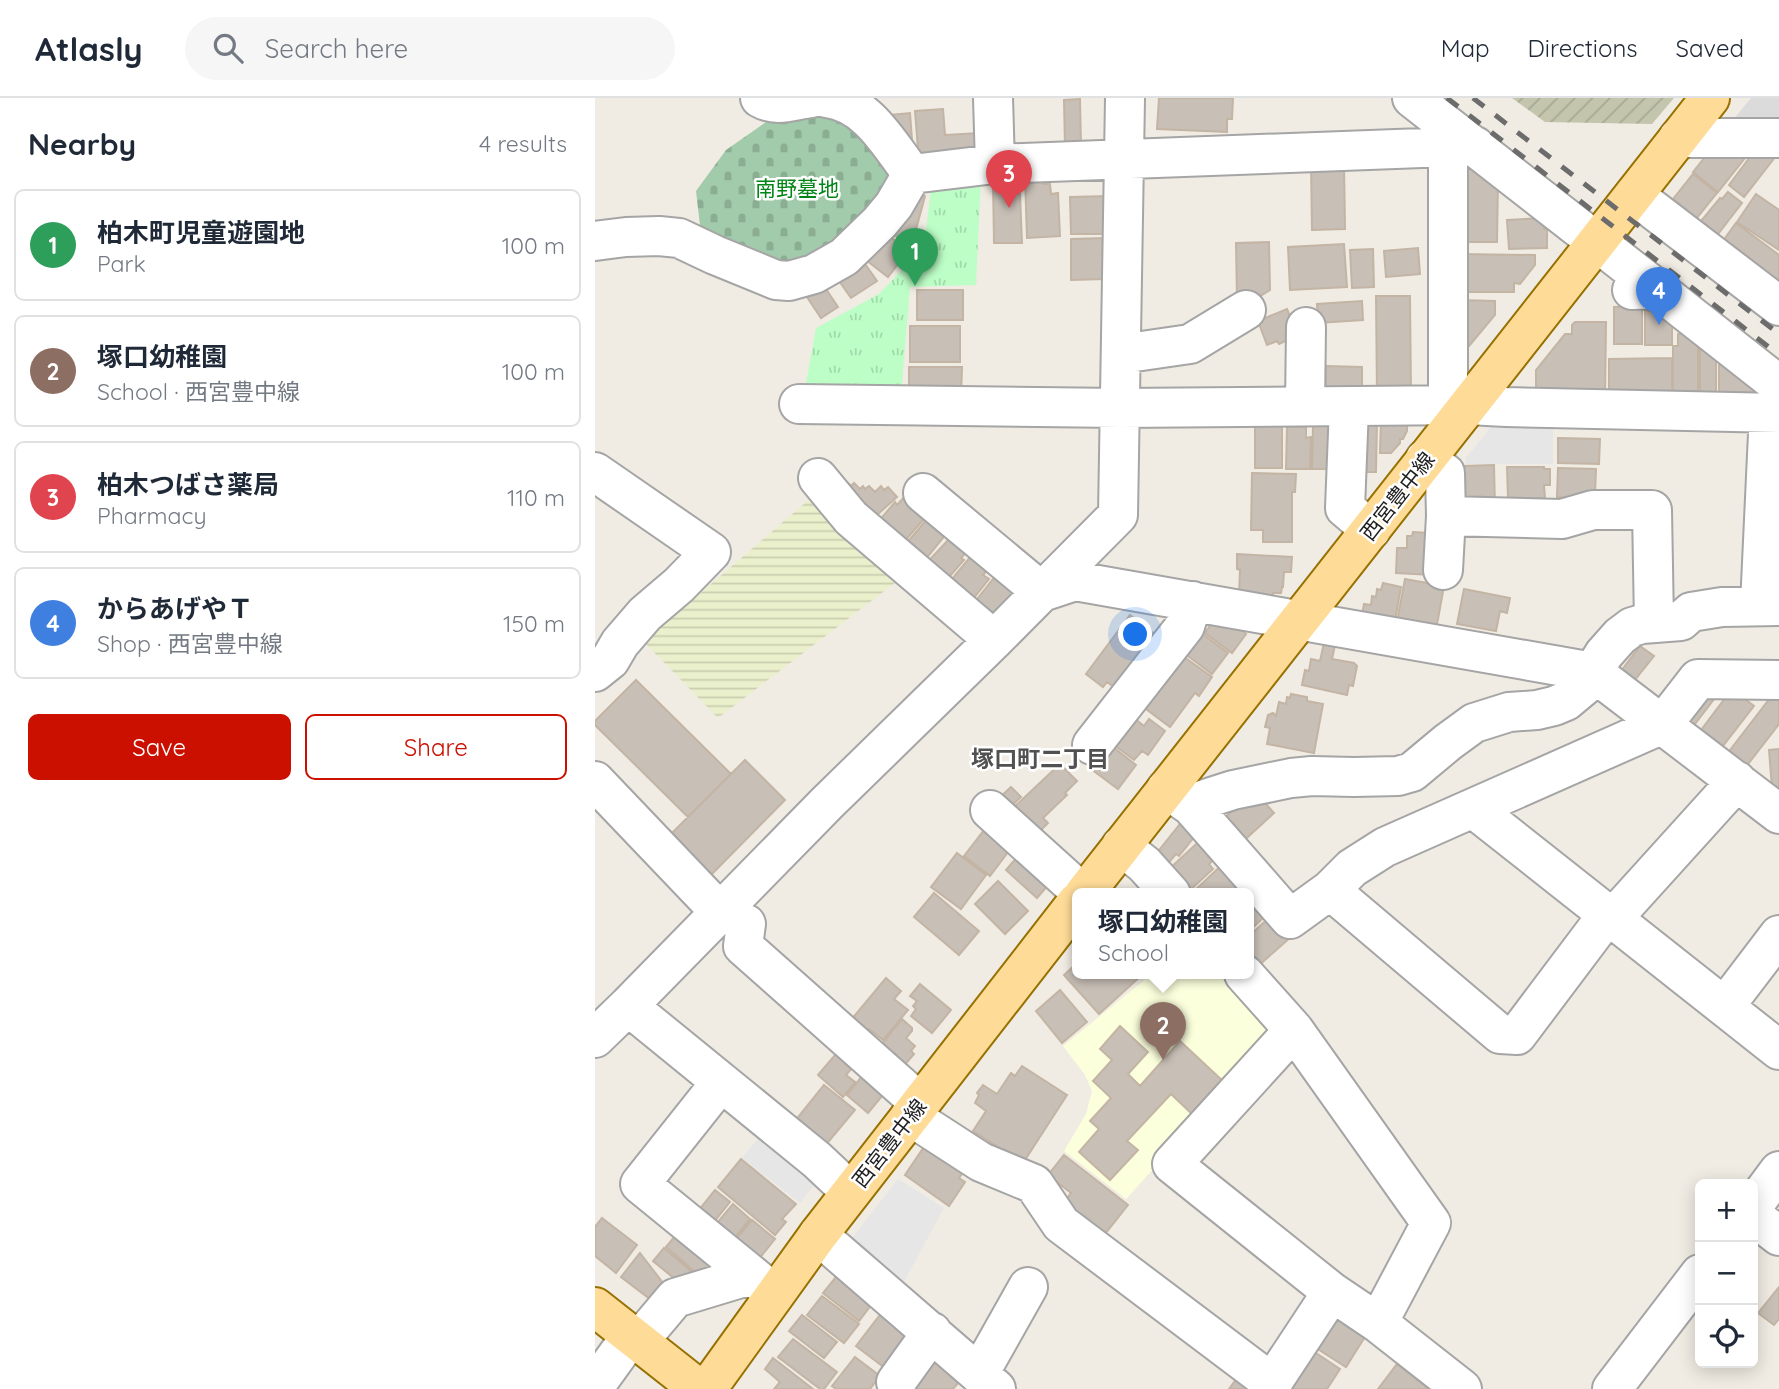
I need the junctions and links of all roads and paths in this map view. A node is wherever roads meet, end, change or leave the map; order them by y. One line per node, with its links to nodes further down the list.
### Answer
1 (760, 98): 2 (street)
2 (811, 98)
3 (826, 98): 13 (street)
4 (993, 98): 12 (street)
5 (1125, 98): 11 (street)
6 (1412, 98): 10 (street)
7 (1710, 98): 8 (main road, 西宮豊中線)
8 (1678, 138): 9 (street); 14 (main road, 西宮豊中線)
9 (1779, 138)
10 (1461, 146): 11 (street); 16 (street); 23 (street)
11 (1124, 158): 12 (street); 20 (street)
12 (995, 164): 13 (street)
13 (912, 174): 15 (street)
14 (1634, 195): 16 (main road, 西宮豊中線); 17 (street)
15 (595, 241)
16 (1591, 249): 21 (street); 23 (main road, 西宮豊中線)
17 (1779, 306)
18 (1245, 310): 20 (street)
19 (1306, 327): 24 (street)
20 (1121, 354): 26 (street)
21 (1776, 403): 23 (street); 36 (street)
22 (799, 404): 26 (street)
23 (1458, 405): 25 (street); 27 (main road, 西宮豊中線)
24 (1304, 406): 25 (street); 26 (street)
25 (1349, 407): 32 (street)
26 (1120, 408): 34 (street)
27 (1426, 459): 31 (street); 32 (main road, 西宮豊中線)
28 (596, 474): 40 (street)
29 (818, 478): 39 (street)
30 (923, 493): 34 (street)
31 (1446, 516): 33 (street); 38 (street)
32 (1371, 530): 37 (main road, 西宮豊中線)
33 (1443, 570)
34 (1042, 592): 35 (street); 39 (street)
35 (1193, 601): 37 (street); 44 (street)
36 (1770, 606): 38 (street)
37 (1300, 620): 41 (street); 47 (main road, 西宮豊中線)
38 (1654, 623): 41 (street)
39 (994, 640): 57 (street)
40 (595, 672)
41 (1593, 672): 43 (street); 47 (street)
42 (1779, 680): 43 (street)
43 (1663, 724): 46 (street); 48 (street)
44 (1093, 745)
45 (595, 781): 57 (street)
46 (1737, 781): 50 (street); 58 (street)
47 (1178, 798): 51 (main road, 西宮豊中線); 55 (street)
48 (1474, 808): 55 (street); 58 (street)
49 (990, 810): 52 (street)
50 (1779, 814)
51 (1121, 846): 53 (main road, 西宮豊中線); 54 (street)
52 (1077, 888)
53 (1089, 888)
54 (1166, 888)
55 (1330, 890): 58 (street)
56 (1072, 908): 67 (main road, 西宮豊中線)
57 (733, 918): 61 (street); 67 (street)
58 (1613, 918): 62 (street)
59 (1779, 935): 62 (street)
60 (1248, 979): 63 (street)
61 (628, 1006): 64 (street); 66 (street)
62 (1725, 1006): 65 (street)
63 (1294, 1030): 77 (street); 79 (street)
64 (595, 1038)
65 (1779, 1050)
66 (721, 1082): 69 (street); 75 (street)
67 (915, 1109): 69 (main road, 西宮豊中線); 77 (street)
68 (1779, 1171): 70 (street)
69 (851, 1192): 72 (main road, 西宮豊中線)
70 (1758, 1199)
71 (1758, 1220): 73 (street)
72 (818, 1234): 75 (main road, 西宮豊中線); 80 (street)
73 (1779, 1236)
74 (1695, 1281): 88 (street)
75 (763, 1284): 81 (street); 86 (main road, 西宮豊中線)
76 (1028, 1287): 82 (street)
77 (1332, 1292): 79 (street)
78 (595, 1307): 81 (main road)
79 (1378, 1323): 87 (street)
80 (932, 1332): 82 (street); 83 (street)
81 (635, 1339): 84 (street); 85 (main road)
82 (987, 1381)
83 (896, 1382)
84 (595, 1386)
85 (699, 1389)
86 (707, 1389)
87 (1462, 1389)
88 (1612, 1389)

